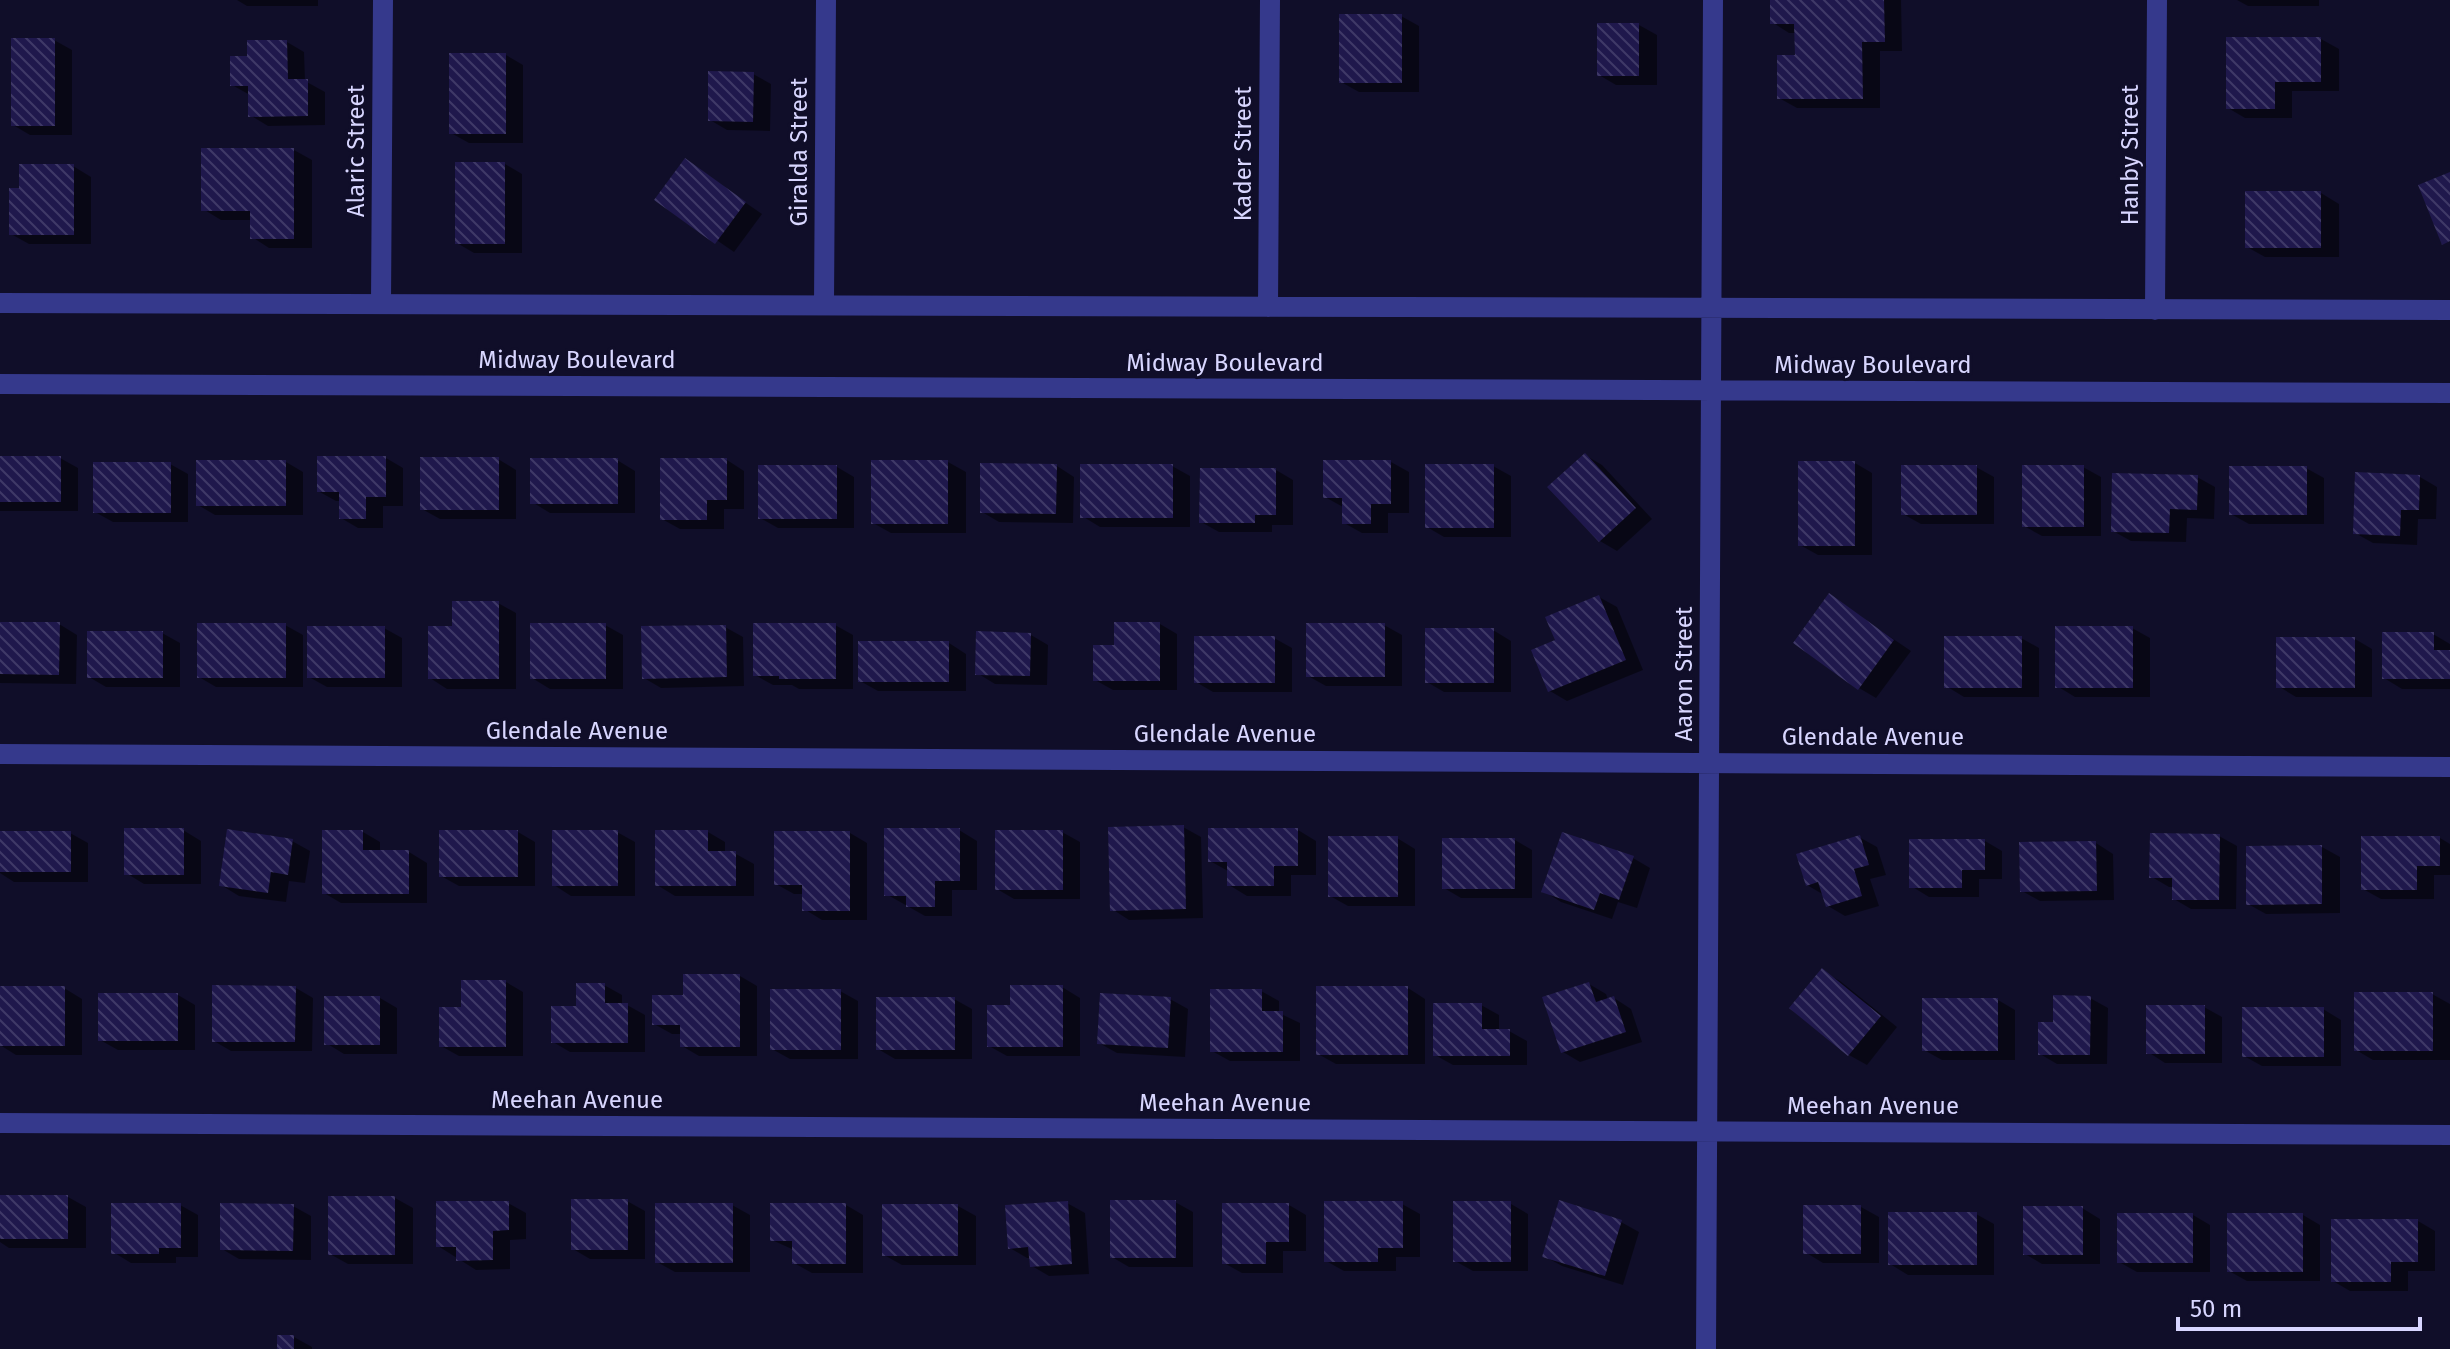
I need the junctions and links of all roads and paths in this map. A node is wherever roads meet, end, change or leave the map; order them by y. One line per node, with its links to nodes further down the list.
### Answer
1 (383, 0): 7 (street, Alaric Street)
2 (826, 0): 8 (street, Giralda Street)
3 (1270, 0): 9 (street, Kader Street)
4 (1713, 0): 10 (street, Aaron Street)
5 (2157, 0): 11 (street, Hanby Street)
6 (0, 303): 7 (street)
7 (381, 303): 8 (street)
8 (824, 304): 9 (street)
9 (1268, 307): 10 (street)
10 (1711, 309): 11 (street); 14 (street, Aaron Street)
11 (2155, 310): 12 (street)
12 (2450, 310)
13 (0, 384): 14 (street, Midway Boulevard)
14 (1711, 391): 15 (street, Midway Boulevard); 17 (street, Aaron Street)
15 (2450, 393)
16 (0, 754): 17 (street, Glendale Avenue)
17 (1709, 762): 18 (street, Glendale Avenue); 20 (street, Aaron Street)
18 (2450, 767)
19 (0, 1123): 20 (street, Meehan Avenue)
20 (1707, 1132): 21 (street, Meehan Avenue); 22 (street, Aaron Street)
21 (2450, 1135)
22 (1706, 1349)

